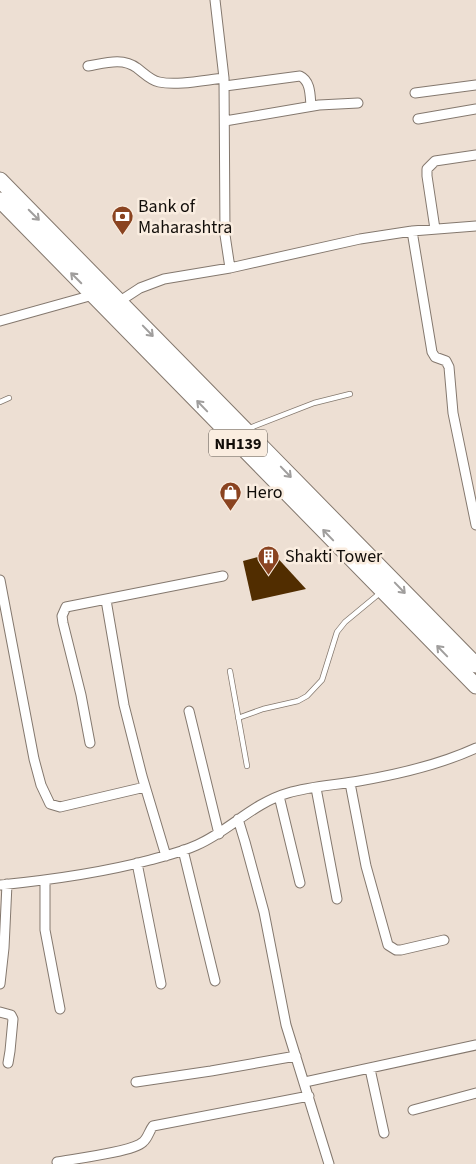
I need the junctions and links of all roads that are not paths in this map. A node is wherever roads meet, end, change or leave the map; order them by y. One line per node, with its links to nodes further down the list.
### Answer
1 (215, 0): 3 (street)
2 (88, 66): 3 (street)
3 (224, 82): 7 (street); 10 (street)
4 (476, 85): 5 (street)
5 (416, 93)
6 (358, 104): 7 (street)
7 (311, 106): 10 (street)
8 (476, 110): 9 (street)
9 (418, 119)
10 (225, 121): 17 (street)
11 (476, 155): 15 (street)
12 (0, 180): 19 (highway, NH139, one-way to 19)
13 (0, 200): 18 (highway, NH139, one-way to 13)
14 (476, 226): 15 (street)
15 (435, 229): 16 (street)
16 (412, 231): 17 (street); 25 (street)
17 (230, 268): 19 (street)
18 (94, 295): 19 (highway, NH139); 20 (street)
19 (114, 305): 24 (highway, NH139)
20 (0, 321)
21 (350, 394): 24 (lane)
22 (9, 398): 23 (lane)
23 (0, 402)
24 (239, 434): 28 (highway, NH139, one-way to 24); 30 (highway, NH139, one-way to 30)
25 (476, 525)
26 (223, 576): 29 (street)
27 (0, 580): 39 (street)
28 (383, 590): 32 (highway, NH139, one-way to 28); 34 (lane)
29 (106, 600): 35 (street); 39 (street)
30 (476, 665)
31 (230, 671): 34 (lane)
32 (476, 686)
33 (189, 711): 43 (street)
34 (238, 718): 37 (lane)
35 (90, 743)
36 (476, 748): 38 (street)
37 (247, 766)
38 (350, 782): 40 (street); 51 (street)
39 (145, 786): 45 (street)
40 (316, 788): 41 (street); 50 (street)
41 (279, 796): 42 (street); 49 (street)
42 (238, 820): 43 (street); 58 (street)
43 (219, 834): 44 (street)
44 (183, 850): 45 (street); 52 (street)
45 (166, 856): 46 (street)
46 (137, 864): 47 (street); 54 (street)
47 (45, 880): 48 (street); 55 (street)
48 (2, 883): 53 (street)
49 (300, 883)
50 (337, 899)
51 (444, 940)
52 (215, 981)
53 (0, 984)
54 (161, 984)
55 (60, 1009)
56 (0, 1012): 59 (street)
57 (476, 1046): 60 (street)
58 (296, 1056): 61 (street); 62 (street)
59 (8, 1064)
60 (370, 1069): 62 (street); 66 (street)
61 (136, 1082)
62 (305, 1082): 64 (street)
63 (476, 1093): 65 (street)
64 (309, 1096): 67 (street); 68 (street)
65 (413, 1110)
66 (384, 1133)
67 (57, 1162)
68 (329, 1164)

